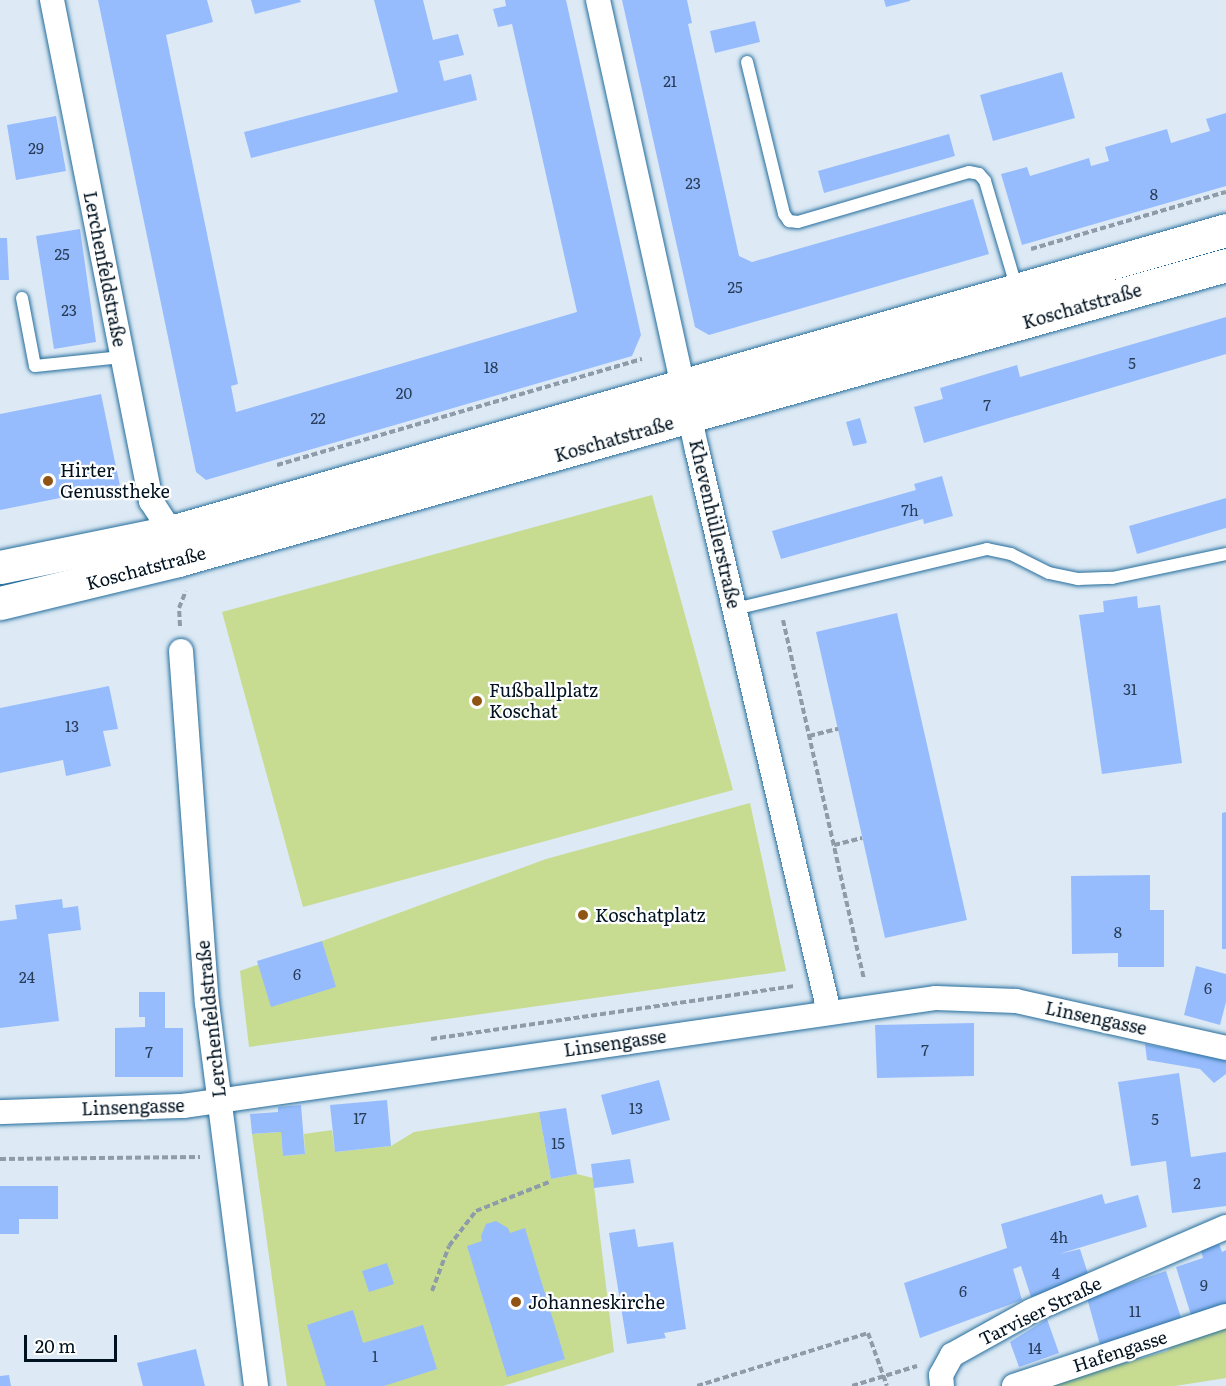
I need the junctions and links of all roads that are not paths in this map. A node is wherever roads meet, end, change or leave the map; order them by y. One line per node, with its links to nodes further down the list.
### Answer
1 (52, 0): 8 (street, Lerchenfeldstraße)
2 (598, 0): 9 (street, Khevenhüllerstraße)
3 (747, 62): 6 (lane)
4 (1226, 230): 6 (main road, Koschatstraße)
5 (1226, 265): 10 (main road, Koschatstraße)
6 (1017, 290): 9 (main road, Koschatstraße)
7 (22, 298): 8 (lane)
8 (122, 357): 11 (street, Lerchenfeldstraße)
9 (684, 386): 10 (street, Khevenhüllerstraße); 11 (main road, Koschatstraße)
10 (691, 417): 14 (main road, Koschatstraße); 15 (street, Khevenhüllerstraße)
11 (171, 532): 13 (main road, Koschatstraße)
12 (1226, 554): 15 (lane)
13 (0, 567)
14 (0, 603)
15 (735, 609): 17 (street, Khevenhüllerstraße)
16 (181, 651): 19 (street, Lerchenfeldstraße)
17 (829, 1012): 18 (street, Linsengasse); 19 (street, Linsengasse)
18 (1226, 1048)
19 (219, 1100): 20 (street, Linsengasse); 23 (street, Lerchenfeldstraße)
20 (0, 1112)
21 (1226, 1227): 24 (street, Tarviser Straße)
22 (1226, 1316): 25 (street, Hafengasse)
23 (256, 1386)
24 (942, 1386)
25 (1014, 1386)

